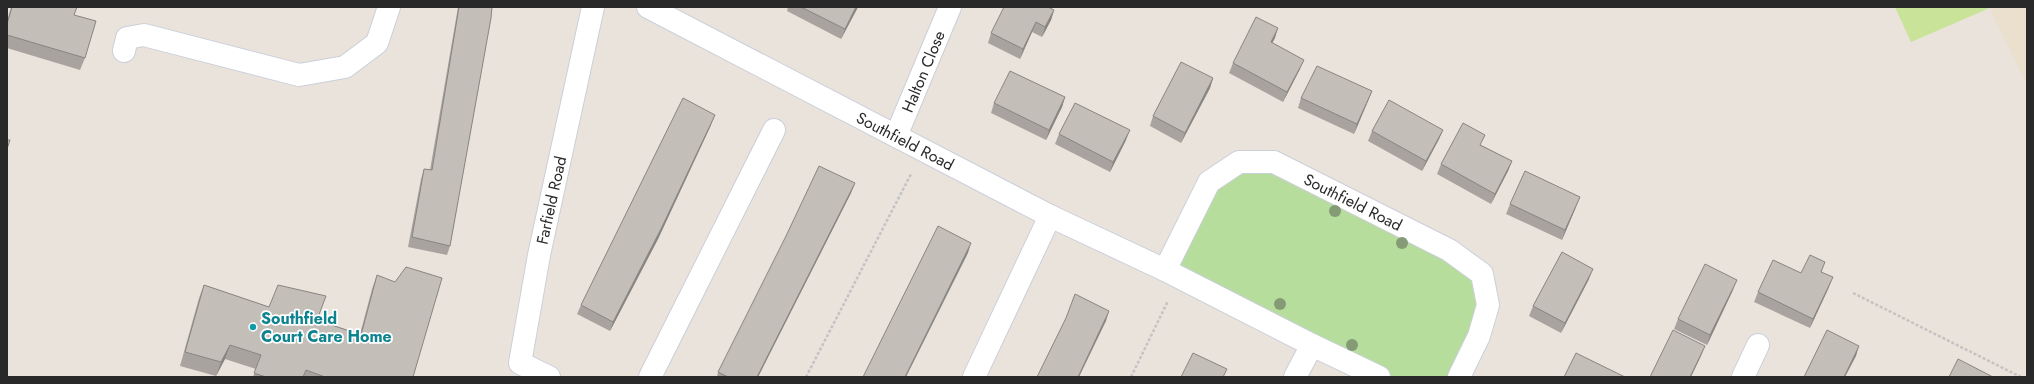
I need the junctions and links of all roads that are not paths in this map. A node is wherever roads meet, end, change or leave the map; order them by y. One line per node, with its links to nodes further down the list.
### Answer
1 (389, 7): 5 (street)
2 (593, 7): 12 (street, Farfield Road)
3 (648, 7): 7 (street, Southfield Road)
4 (950, 7): 7 (street, Halton Close)
5 (124, 51)
6 (774, 130): 14 (street)
7 (896, 136): 8 (street, Southfield Road)
8 (1050, 216): 9 (street, Southfield Road); 15 (street)
9 (1172, 274): 10 (street, Southfield Road); 18 (street, Southfield Road)
10 (1312, 345): 16 (street); 17 (street, Southfield Road)
11 (1758, 346): 19 (street)
12 (515, 370): 13 (street, Farfield Road)
13 (549, 377)
14 (650, 377)
15 (974, 377)
16 (1295, 377)
17 (1379, 377)
18 (1459, 377)
19 (1743, 377)

